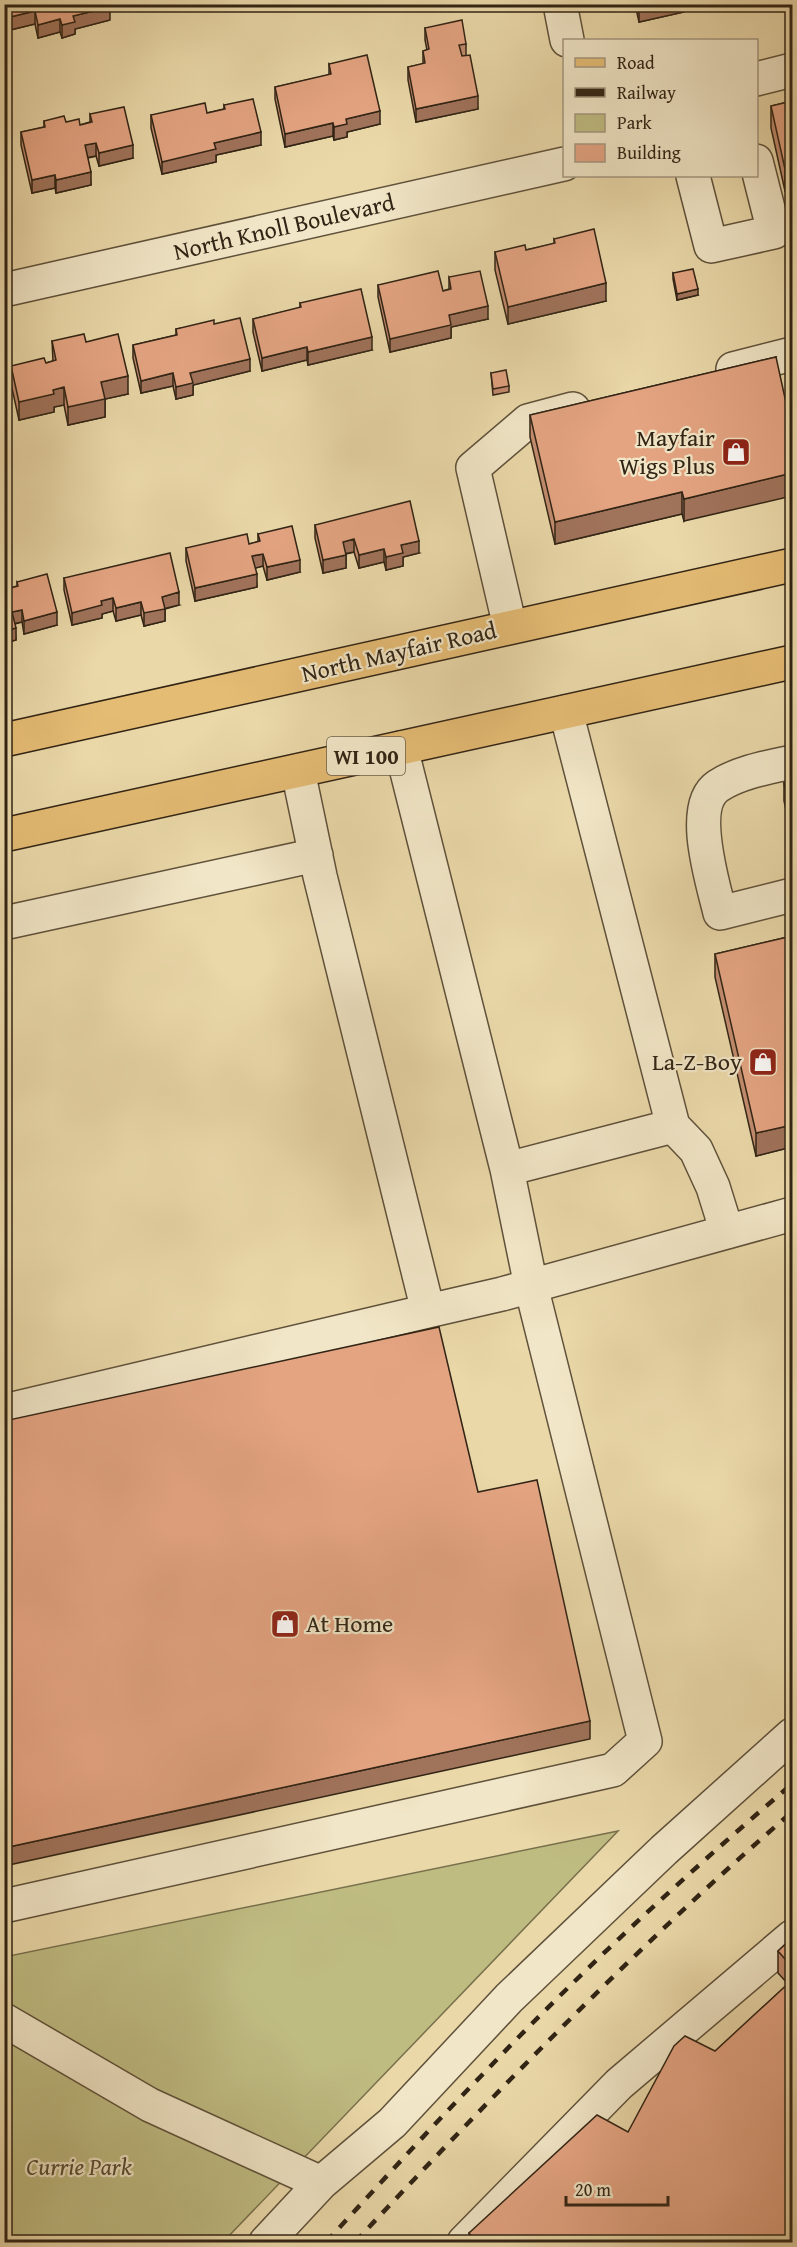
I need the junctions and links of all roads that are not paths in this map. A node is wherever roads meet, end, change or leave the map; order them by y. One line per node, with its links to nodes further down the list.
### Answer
1 (560, 4): 2 (street)
2 (567, 39)
3 (792, 70): 4 (street)
4 (758, 78)
5 (563, 164): 8 (street, North Knoll Boulevard)
6 (758, 169): 7 (street)
7 (693, 177)
8 (4, 290)
9 (792, 354): 10 (street)
10 (700, 377)
11 (597, 403): 13 (street)
12 (792, 565): 13 (main road, North Mayfair Road)
13 (510, 627): 16 (main road, North Mayfair Road)
14 (792, 662): 15 (main road, WI 100)
15 (566, 712): 17 (main road, WI 100); 24 (street)
16 (4, 740)
17 (401, 748): 19 (main road, WI 100); 25 (street)
18 (792, 762): 22 (street)
19 (298, 771): 20 (main road, WI 100); 21 (street)
20 (4, 835)
21 (316, 855): 23 (street); 29 (street)
22 (792, 896)
23 (4, 923)
24 (674, 1126): 25 (street); 27 (street)
25 (507, 1168): 28 (street)
26 (792, 1214): 27 (street)
27 (727, 1232): 28 (street)
28 (531, 1286): 29 (street); 32 (street)
29 (428, 1311): 30 (street)
30 (4, 1411)
31 (792, 1735): 35 (street)
32 (4, 1906)
33 (792, 1937): 37 (street)
34 (4, 2020): 35 (street)
35 (321, 2183): 36 (street)
36 (266, 2242)
37 (464, 2242)

